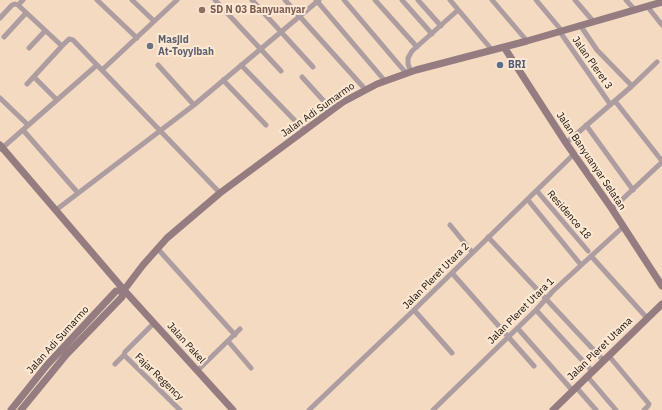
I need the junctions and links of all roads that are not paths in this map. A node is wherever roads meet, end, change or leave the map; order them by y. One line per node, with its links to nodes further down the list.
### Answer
1 (23, 0): 19 (street)
2 (97, 0): 36 (street)
3 (132, 0): 26 (street)
4 (177, 0): 26 (street)
5 (215, 0): 42 (street)
6 (252, 0): 32 (street)
7 (285, 0): 24 (street)
8 (317, 0): 24 (street); 55 (street)
9 (344, 0): 51 (street)
10 (375, 0): 39 (street)
11 (402, 0): 34 (street)
12 (418, 0): 29 (street)
13 (450, 0): 21 (street)
14 (492, 0): 37 (street)
15 (536, 0): 33 (street, Jalan Pleret 3)
16 (575, 0): 27 (street)
17 (626, 0): 22 (street)
18 (660, 1): 20 (main road, Jalan Adi Sumarmo)
19 (18, 5): 23 (street); 25 (street)
20 (648, 6): 22 (main road, Jalan Adi Sumarmo); 28 (street)
21 (458, 10): 29 (street); 43 (street)
22 (635, 10): 27 (main road, Jalan Adi Sumarmo)
23 (26, 13): 31 (street); 35 (street)
24 (299, 16): 32 (street); 58 (street)
25 (0, 18)
26 (154, 21): 36 (street)
27 (594, 22): 30 (main road, Jalan Adi Sumarmo)
28 (662, 25)
29 (440, 26): 34 (street)
30 (580, 26): 33 (main road, Jalan Adi Sumarmo); 57 (street)
31 (45, 31): 38 (street); 41 (street)
32 (282, 31): 42 (street); 48 (street)
33 (561, 32): 37 (main road, Jalan Adi Sumarmo); 61 (street, Jalan Pleret 3)
34 (432, 34): 39 (street)
35 (4, 37)
36 (137, 38): 49 (street)
37 (527, 41): 40 (main road, Jalan Adi Sumarmo)
38 (62, 46): 45 (street); 52 (street)
39 (417, 47): 51 (street)
40 (504, 47): 43 (main road, Jalan Adi Sumarmo); 70 (main road, Jalan Banyuanyar Selatan)
41 (29, 48)
42 (261, 48): 47 (street); 50 (street)
43 (492, 50): 51 (main road, Jalan Adi Sumarmo)
44 (657, 62): 57 (street)
45 (97, 64): 49 (street); 60 (street)
46 (158, 65): 62 (street)
47 (241, 65): 54 (street); 68 (street)
48 (314, 66)
49 (102, 70): 69 (street)
50 (282, 71)
51 (409, 72): 55 (main road, Jalan Adi Sumarmo)
52 (34, 77): 56 (street); 60 (street)
53 (302, 77): 63 (street)
54 (222, 80): 62 (street); 65 (street)
55 (385, 81): 58 (main road, Jalan Adi Sumarmo)
56 (27, 84)
57 (632, 86): 61 (street)
58 (366, 89): 63 (main road, Jalan Adi Sumarmo)
59 (0, 98): 64 (street)
60 (57, 100): 64 (street)
61 (612, 103): 66 (street); 73 (street, Jalan Pleret 3)
62 (194, 105): 69 (street)
63 (332, 110): 68 (main road, Jalan Adi Sumarmo)
64 (28, 125): 67 (street)
65 (266, 125)
66 (586, 125): 70 (street); 74 (street)
67 (23, 130): 71 (street); 76 (street)
68 (305, 130): 77 (main road, Jalan Adi Sumarmo)
69 (161, 131): 76 (street); 77 (street)
70 (566, 143): 72 (main road, Jalan Banyuanyar Selatan)
71 (1, 148): 80 (main road, Jalan Pakel)
72 (574, 154): 75 (street, Jalan Pleret Utara 2); 79 (main road, Jalan Banyuanyar Selatan)
73 (662, 162): 74 (street)
74 (633, 190): 79 (street)
75 (537, 191): 78 (street, Jalan Pleret Utara 2); 86 (street, Residence 18)
76 (78, 193): 80 (street)
77 (220, 193): 84 (main road, Jalan Adi Sumarmo)
78 (528, 200): 83 (street, Jalan Pleret Utara 2); 87 (street)
79 (612, 209): 82 (main road, Jalan Banyuanyar Selatan)
80 (56, 210): 90 (main road, Jalan Pakel)
81 (450, 225): 85 (street)
82 (624, 226): 86 (street, Jalan Pleret Utara 1); 89 (main road, Jalan Banyuanyar Selatan)
83 (488, 237): 85 (street, Jalan Pleret Utara 2); 91 (street)
84 (157, 248): 90 (main road, Jalan Adi Sumarmo); 99 (street)
85 (472, 252): 88 (street, Jalan Pleret Utara 2)
86 (590, 253): 87 (street, Jalan Pleret Utara 1); 95 (street, Residence 18)
87 (581, 265): 91 (street, Jalan Pleret Utara 1)
88 (452, 273): 93 (street, Jalan Pleret Utara 2); 100 (street)
89 (662, 286)
90 (124, 290): 96 (main road, Jalan Pakel); 106 (main road, Jalan Adi Sumarmo); 109 (main road, Jalan Adi Sumarmo)
91 (546, 300): 94 (street, Jalan Pleret Utara 1); 104 (street)
92 (662, 304): 95 (main road, Jalan Pleret Utama)
93 (414, 310): 102 (street); 117 (street, Jalan Pleret Utara 2)
94 (536, 310): 100 (street, Jalan Pleret Utara 1); 111 (street)
95 (647, 318): 104 (main road, Jalan Pleret Utama)
96 (154, 323): 103 (street, Fajar Regency); 110 (main road, Jalan Pakel)
97 (240, 329): 99 (street)
98 (520, 331): 112 (street)
99 (234, 335): 101 (street)
100 (508, 337): 107 (street); 118 (street, Jalan Pleret Utara 1)
101 (228, 341): 108 (street); 110 (street)
102 (452, 353)
103 (124, 355): 105 (street); 115 (street, Fajar Regency)
104 (606, 358): 111 (main road, Jalan Pleret Utama); 122 (street)
105 (115, 364)
106 (47, 365): 109 (main road); 113 (main road, Jalan Adi Sumarmo)
107 (534, 366)
108 (251, 368)
109 (53, 370): 114 (main road, Jalan Adi Sumarmo)
110 (198, 370): 116 (main road, Jalan Pakel)
111 (589, 374): 112 (main road, Jalan Pleret Utama); 121 (street)
112 (574, 388): 119 (main road, Jalan Pleret Utama); 120 (street)
113 (11, 410)
114 (21, 410)
115 (180, 410)
116 (233, 410)
117 (309, 410)
118 (433, 410)
119 (553, 410)
120 (596, 410)
121 (616, 410)
122 (644, 410)

